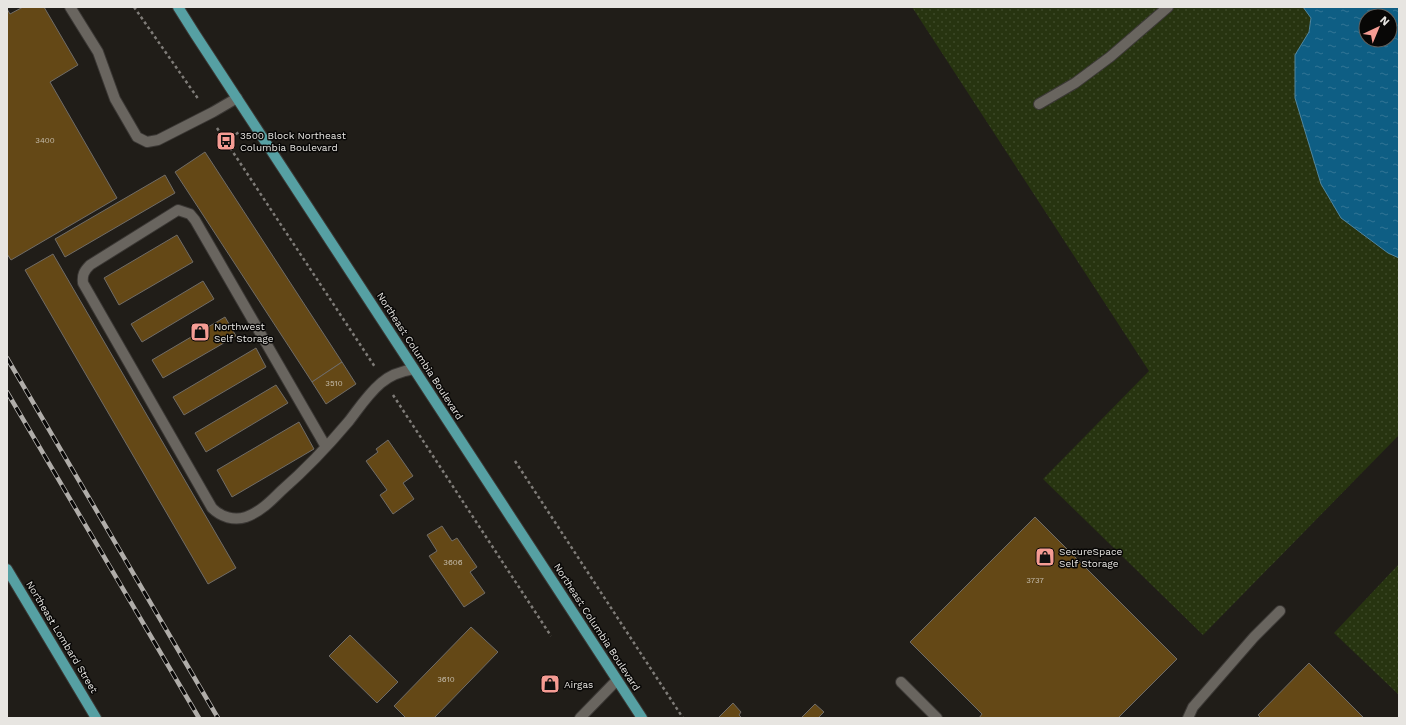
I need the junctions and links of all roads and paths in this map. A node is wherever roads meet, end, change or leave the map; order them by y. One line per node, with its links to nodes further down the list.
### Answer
1 (70, 7): 7 (lane)
2 (134, 7): 7 (path)
3 (178, 7): 5 (main road, Northeast Columbia Boulevard)
4 (1168, 7): 6 (lane)
5 (237, 98): 7 (lane); 8 (main road, Northeast Columbia Boulevard)
6 (1039, 104)
7 (208, 114): 9 (path)
8 (414, 369): 9 (lane); 15 (main road, Northeast Columbia Boulevard)
9 (384, 381): 10 (lane); 14 (path)
10 (326, 447): 10 (lane)
11 (515, 461): 20 (path)
12 (7, 569): 17 (main road, Northeast Lombard Street)
13 (1280, 611): 22 (lane)
14 (551, 636)
15 (617, 680): 18 (lane); 19 (main road, Northeast Columbia Boulevard)
16 (901, 682): 21 (lane)
17 (96, 718)
18 (580, 718)
19 (642, 718)
20 (683, 718)
21 (937, 718)
22 (1188, 718)

